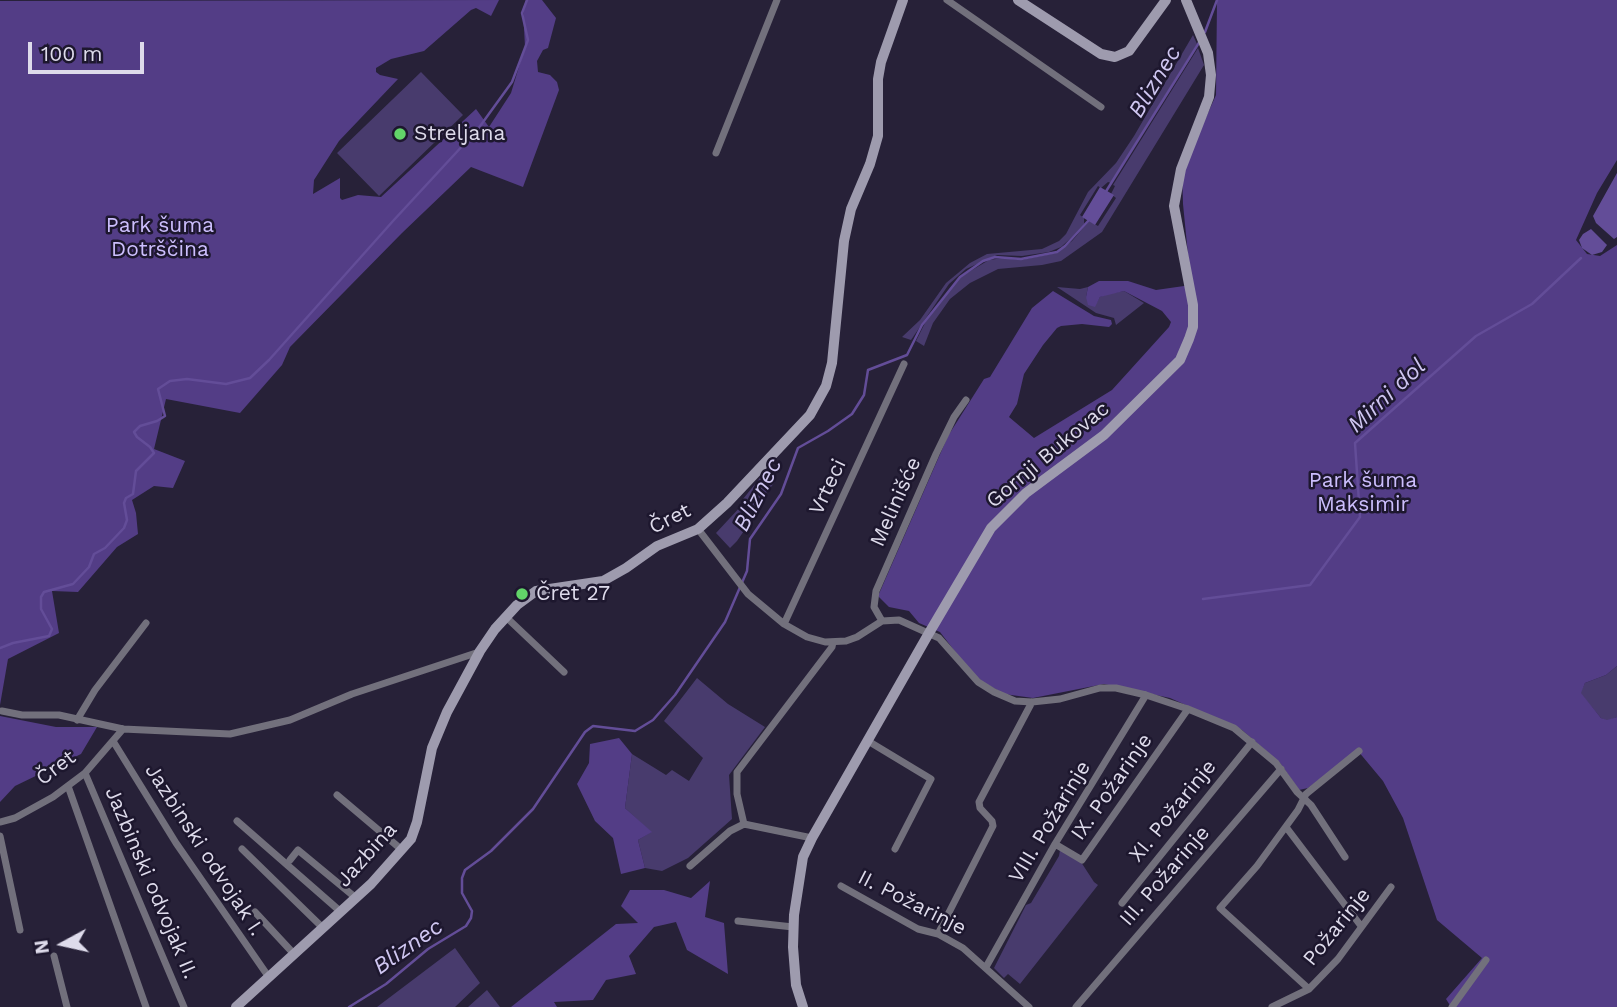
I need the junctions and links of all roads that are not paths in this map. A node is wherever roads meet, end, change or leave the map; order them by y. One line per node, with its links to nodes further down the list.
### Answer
1 (777, 0): 8 (street)
2 (902, 0): 11 (street, Čret)
3 (947, 0): 7 (street)
4 (1018, 0): 5 (street)
5 (1166, 0)
6 (1186, 0): 16 (street, Gornji Bukovac)
7 (1101, 107)
8 (716, 153)
9 (904, 364): 15 (street, Vrteci)
10 (966, 400): 13 (street, Melinišće)
11 (698, 529): 12 (street, Čret); 15 (street)
12 (506, 617): 18 (street, Čret); 19 (street)
13 (882, 621): 16 (street); 17 (street)
14 (146, 623): 24 (street)
15 (784, 624): 17 (street)
16 (929, 633): 21 (street); 27 (street, Gornji Bukovac)
17 (833, 642): 37 (street)
18 (481, 651): 25 (street, Čret); 44 (street, Jazbina)
19 (564, 672)
20 (1146, 695): 21 (street); 22 (street); 41 (street, VIII. Požarinje)
21 (1032, 702): 59 (street)
22 (1188, 709): 28 (street); 41 (street, IX. Požarinje)
23 (2, 711): 24 (street, Čret)
24 (77, 720): 25 (street, Čret)
25 (123, 729): 26 (street, Čret)
26 (113, 741): 31 (street, Čret); 64 (street, Jazbinski odvojak I.)
27 (868, 741): 40 (street, Gornji Bukovac); 43 (street)
28 (1252, 742): 30 (street); 51 (street, XI. Požarinje)
29 (1359, 751): 34 (street)
30 (1281, 769): 34 (street); 72 (street, III. Požarinje)
31 (85, 773): 32 (street, Čret); 68 (street, Jazbinski odvojak II.)
32 (68, 786): 36 (street, Čret); 67 (street)
33 (337, 796): 44 (street)
34 (1304, 797): 38 (street); 45 (street)
35 (237, 821): 53 (street)
36 (0, 822)
37 (744, 824): 40 (street); 47 (street)
38 (1286, 827): 55 (street); 65 (street)
39 (0, 836): 58 (street)
40 (812, 838): 56 (street, Gornji Bukovac)
41 (1055, 844): 63 (street, VIII. Požarinje)
42 (242, 849): 57 (street)
43 (895, 849)
44 (402, 850): 50 (street, Jazbina)
45 (1345, 857)
46 (290, 860): 50 (street)
47 (690, 866)
48 (841, 886): 59 (street, II. Požarinje)
49 (1391, 887): 55 (street, Požarinje)
50 (356, 898): 53 (street, Jazbina)
51 (1122, 903)
52 (255, 912): 60 (street)
53 (341, 912): 57 (street, Jazbina)
54 (737, 921): 56 (street)
55 (1361, 926): 65 (street, Požarinje)
56 (793, 927): 70 (street, Gornji Bukovac)
57 (323, 928): 60 (street, Jazbina)
58 (20, 930)
59 (938, 934): 63 (street, II. Požarinje)
60 (293, 954): 64 (street, Jazbina)
61 (54, 956): 66 (street)
62 (1486, 960): 74 (street)
63 (986, 967): 71 (street, II. Požarinje)
64 (268, 976): 69 (street, Jazbina)
65 (1309, 989): 73 (street, Požarinje)
66 (66, 1007)
67 (146, 1007)
68 (184, 1007)
69 (236, 1007)
70 (803, 1007)
71 (1029, 1007)
72 (1076, 1007)
73 (1272, 1007)
74 (1452, 1007)

